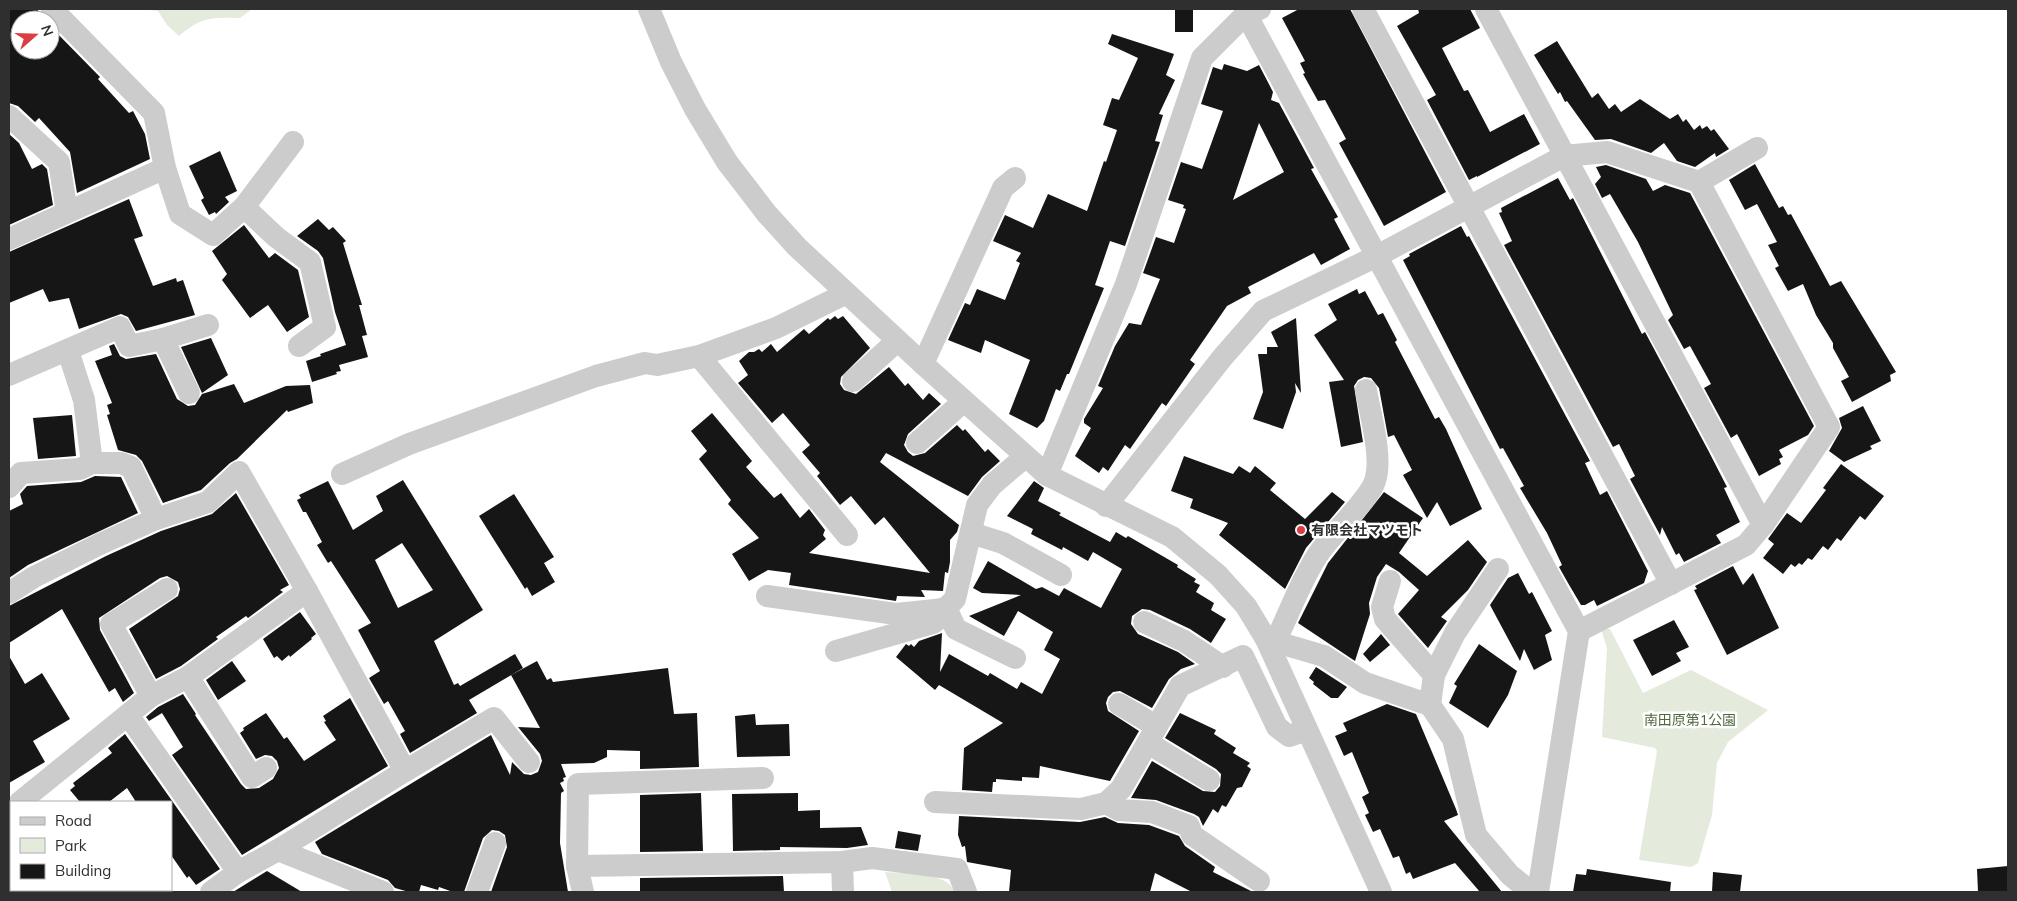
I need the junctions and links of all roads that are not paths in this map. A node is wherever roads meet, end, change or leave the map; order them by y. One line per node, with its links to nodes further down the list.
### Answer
1 (52, 9): 10 (street)
2 (1363, 9): 14 (street)
3 (1486, 9): 9 (street)
4 (656, 11): 18 (street)
5 (1254, 12): 17 (street); 35 (street)
6 (9, 116): 15 (street)
7 (293, 142): 13 (street)
8 (1757, 148): 12 (street)
9 (1564, 156): 12 (street); 14 (street); 39 (street)
10 (165, 168): 13 (street); 15 (street)
11 (1015, 178): 25 (street)
12 (1699, 182): 39 (street)
13 (244, 207): 22 (street)
14 (1469, 207): 17 (street); 45 (street)
15 (67, 212): 16 (street)
16 (9, 240)
17 (1377, 256): 37 (street); 52 (street)
18 (845, 294): 21 (street); 24 (street)
19 (208, 325): 20 (street)
20 (163, 339): 23 (street); 29 (street)
21 (897, 341): 25 (street); 27 (street)
22 (299, 346)
23 (68, 351): 26 (street); 33 (street)
24 (699, 356): 34 (street); 41 (street)
25 (923, 364): 30 (street)
26 (9, 376)
27 (853, 381)
28 (1366, 390): 53 (street)
29 (190, 393)
30 (964, 401): 31 (street); 32 (street)
31 (917, 443)
32 (1025, 457): 35 (street); 40 (street)
33 (92, 463): 36 (street); 38 (street)
34 (342, 474)
35 (1047, 475): 37 (street)
36 (9, 487)
37 (1106, 506): 53 (street)
38 (156, 519): 47 (street); 48 (street)
39 (1763, 524): 45 (street)
40 (971, 533): 43 (street); 50 (street)
41 (846, 535)
42 (1498, 569): 57 (street)
43 (1060, 575)
44 (1390, 581): 57 (street)
45 (1670, 584): 52 (street)
46 (167, 590): 59 (street)
47 (307, 591): 58 (street); 67 (street)
48 (9, 593)
49 (767, 596): 50 (street)
50 (947, 610): 54 (street); 55 (street)
51 (1144, 622): 56 (street)
52 (1578, 631): 87 (street)
53 (1271, 641): 61 (street); 63 (street)
54 (836, 651)
55 (1015, 658)
56 (1223, 667): 63 (street); 64 (street)
57 (1434, 676): 61 (street)
58 (188, 677): 59 (street); 66 (street)
59 (151, 696): 62 (street)
60 (1119, 704): 64 (street)
61 (1430, 705): 86 (street)
62 (128, 715): 70 (street); 77 (street)
63 (1307, 730): 85 (street)
64 (1152, 734): 69 (street); 72 (street)
65 (528, 762): 67 (street)
66 (266, 768)
67 (406, 771): 74 (street)
68 (763, 778): 76 (street)
69 (1209, 780)
70 (21, 801)
71 (934, 802): 72 (street)
72 (1106, 802): 78 (street)
73 (495, 843): 81 (street)
74 (278, 850): 77 (street); 80 (street)
75 (842, 862): 76 (street); 83 (street); 84 (street)
76 (577, 866): 82 (street)
77 (238, 872): 79 (street)
78 (1259, 881)
79 (211, 892)
80 (383, 892)
81 (477, 892)
82 (583, 892)
83 (843, 892)
84 (966, 892)
85 (1381, 892)
86 (1531, 892)
87 (1538, 892)

